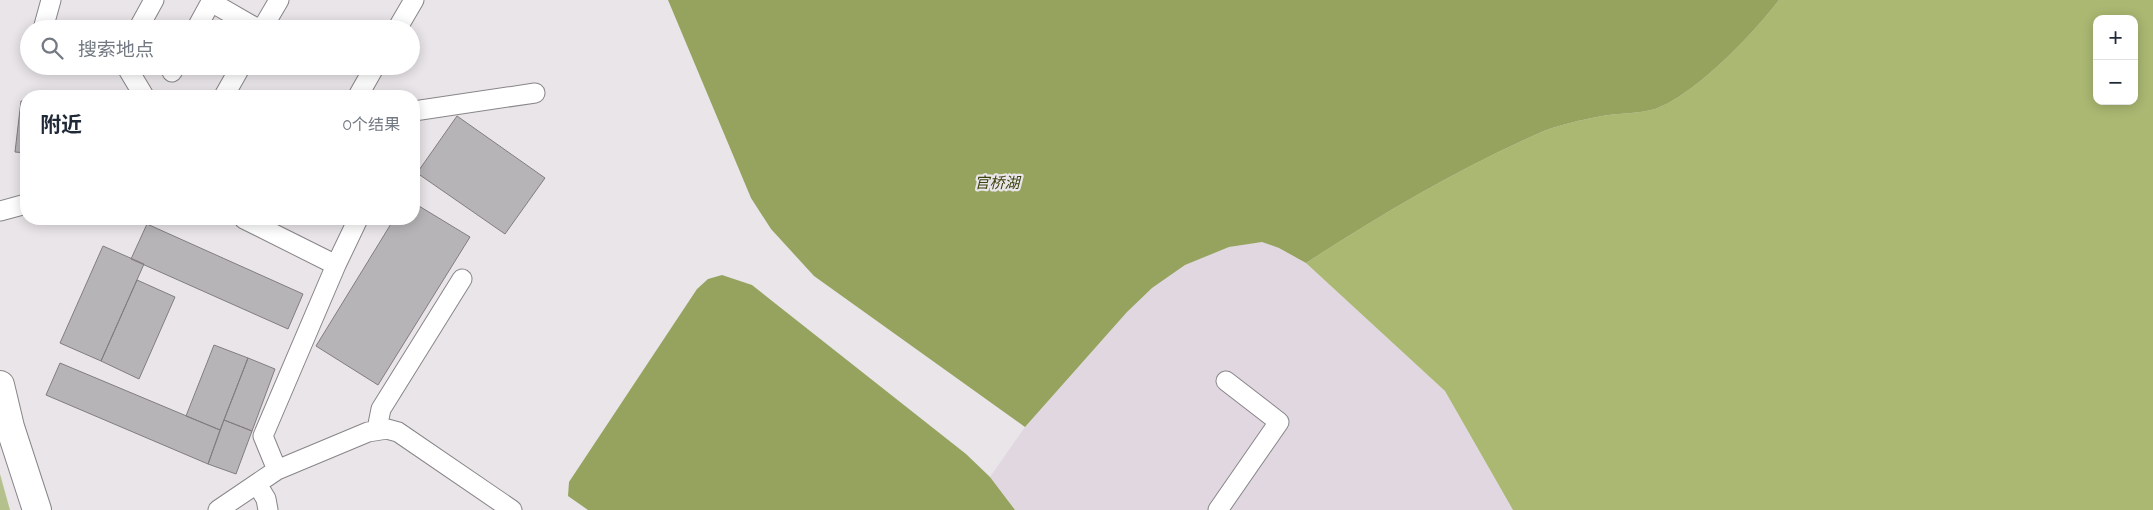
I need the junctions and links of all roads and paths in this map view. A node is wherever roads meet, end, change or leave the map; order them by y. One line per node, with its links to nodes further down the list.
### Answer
1 (51, 0): 6 (lane)
2 (154, 0): 7 (lane)
3 (279, 0): 10 (lane)
4 (414, 0): 11 (lane)
5 (212, 1): 8 (lane); 9 (lane)
6 (45, 20)
7 (143, 20)
8 (201, 20)
9 (243, 20)
10 (267, 20)
11 (402, 20)
12 (131, 75): 15 (lane)
13 (236, 75): 16 (lane)
14 (370, 75): 17 (lane)
15 (140, 90)
16 (227, 90)
17 (361, 90)
18 (535, 92): 19 (lane)
19 (420, 110)
20 (20, 206): 21 (lane)
21 (0, 211)
22 (256, 225): 24 (lane)
23 (355, 225): 24 (lane)
24 (336, 265): 29 (lane)
25 (462, 279): 28 (lane)
26 (1226, 381): 35 (lane)
27 (0, 385): 31 (street)
28 (376, 429): 29 (lane); 34 (lane)
29 (277, 470): 30 (lane)
30 (257, 484): 32 (lane); 33 (lane)
31 (37, 510)
32 (218, 510)
33 (268, 510)
34 (512, 510)
35 (1218, 510)

